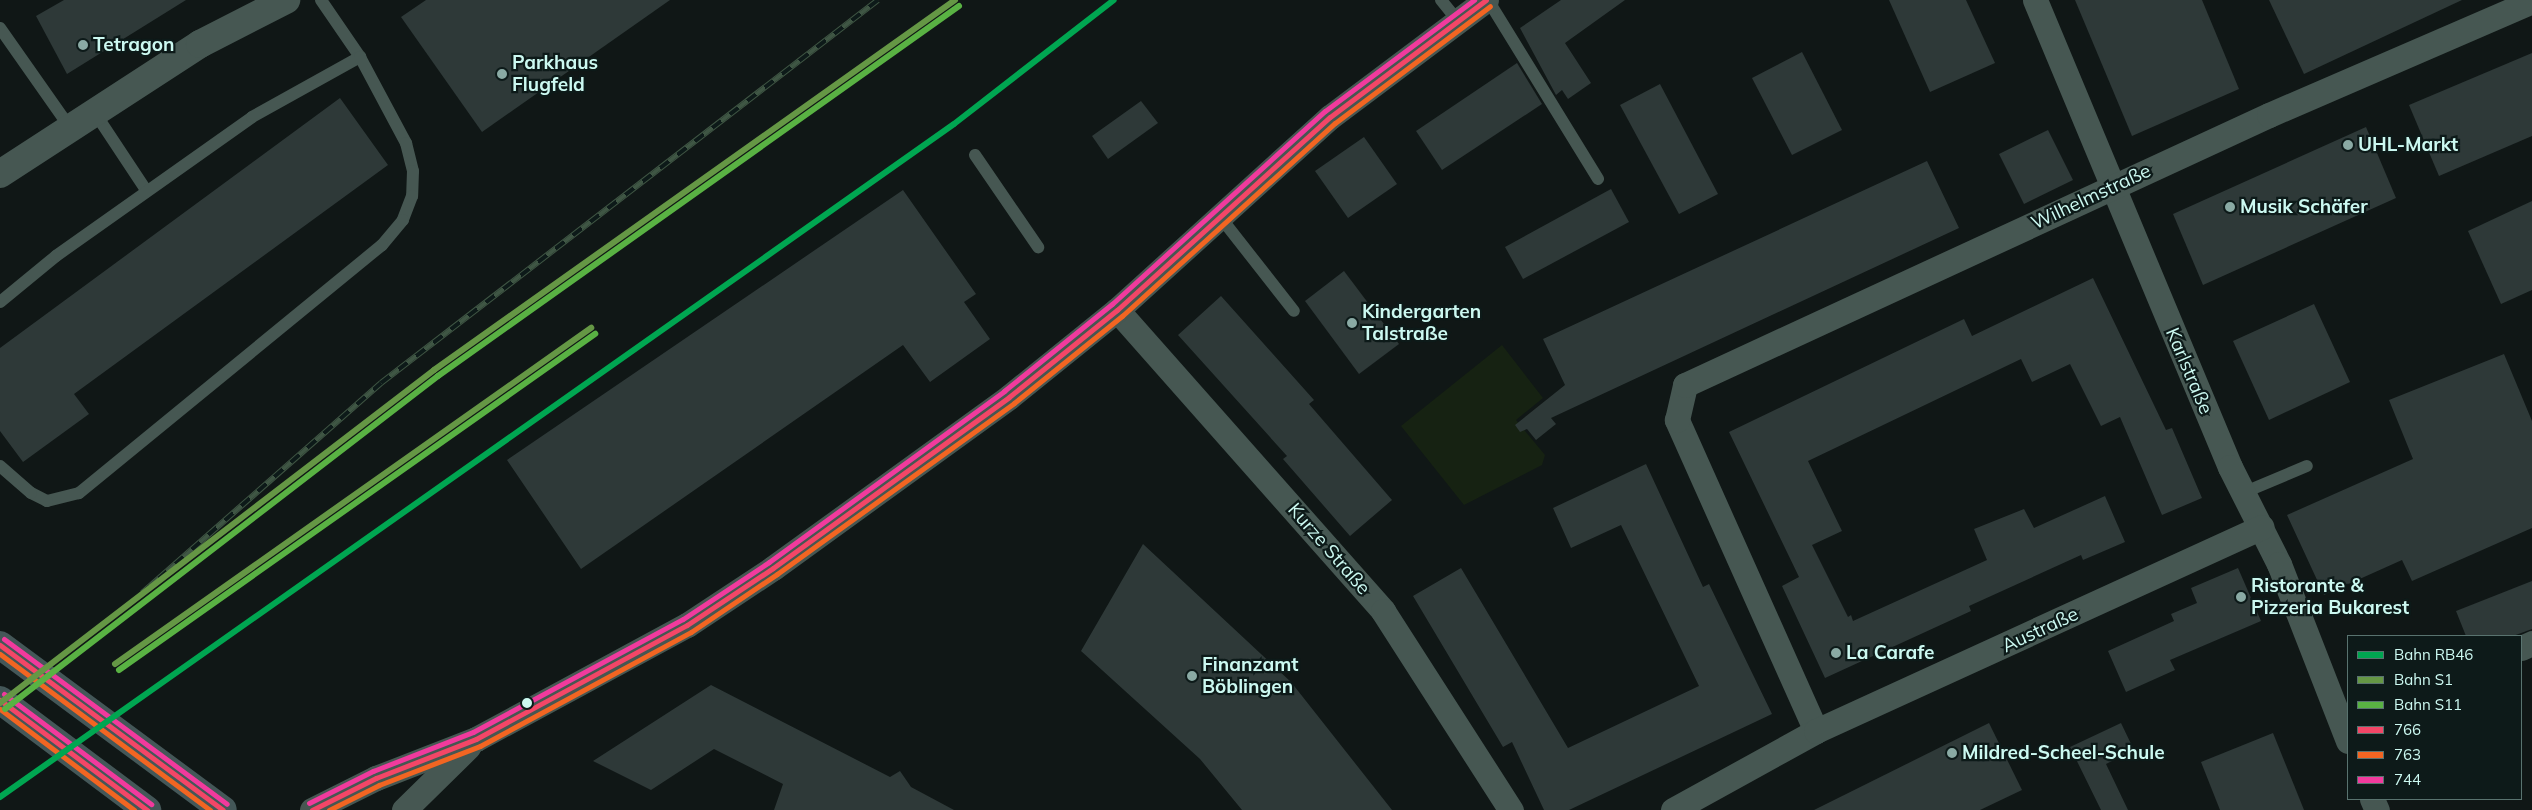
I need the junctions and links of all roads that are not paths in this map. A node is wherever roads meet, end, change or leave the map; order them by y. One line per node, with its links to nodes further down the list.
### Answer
1 (286, 0): 10 (street)
2 (321, 0): 9 (lane)
3 (1441, 0): 7 (lane)
4 (1487, 0): 7 (street); 14 (lane)
5 (2035, 0): 15 (street, Karlstraße)
6 (2532, 1): 15 (street, Wilhelmstraße)
7 (1457, 20): 17 (street)
8 (0, 28): 11 (lane)
9 (360, 57): 16 (lane); 22 (lane)
10 (93, 110): 11 (street); 16 (lane)
11 (69, 126): 13 (street)
12 (975, 155): 18 (lane)
13 (0, 174)
14 (1598, 179)
15 (2113, 188): 24 (street, Karlstraße); 29 (street, Wilhelmstraße)
16 (146, 190): 19 (lane)
17 (1221, 218): 20 (street); 21 (lane)
18 (1038, 247)
19 (0, 302)
20 (1117, 310): 30 (street); 35 (street, Kurze Straße)
21 (1294, 311)
22 (0, 466)
23 (2307, 466): 24 (lane)
24 (2245, 492): 25 (street, Karlstraße)
25 (2262, 527): 28 (street, Karlstraße); 29 (street, Austraße)
26 (4, 648): 33 (main road)
27 (0, 700): 31 (main road)
28 (2346, 728)
29 (1816, 731): 36 (street, Austraße)
30 (476, 739): 32 (street); 34 (street)
31 (140, 804)
32 (407, 809)
33 (223, 810)
34 (312, 810)
35 (1511, 810)
36 (1673, 810)

